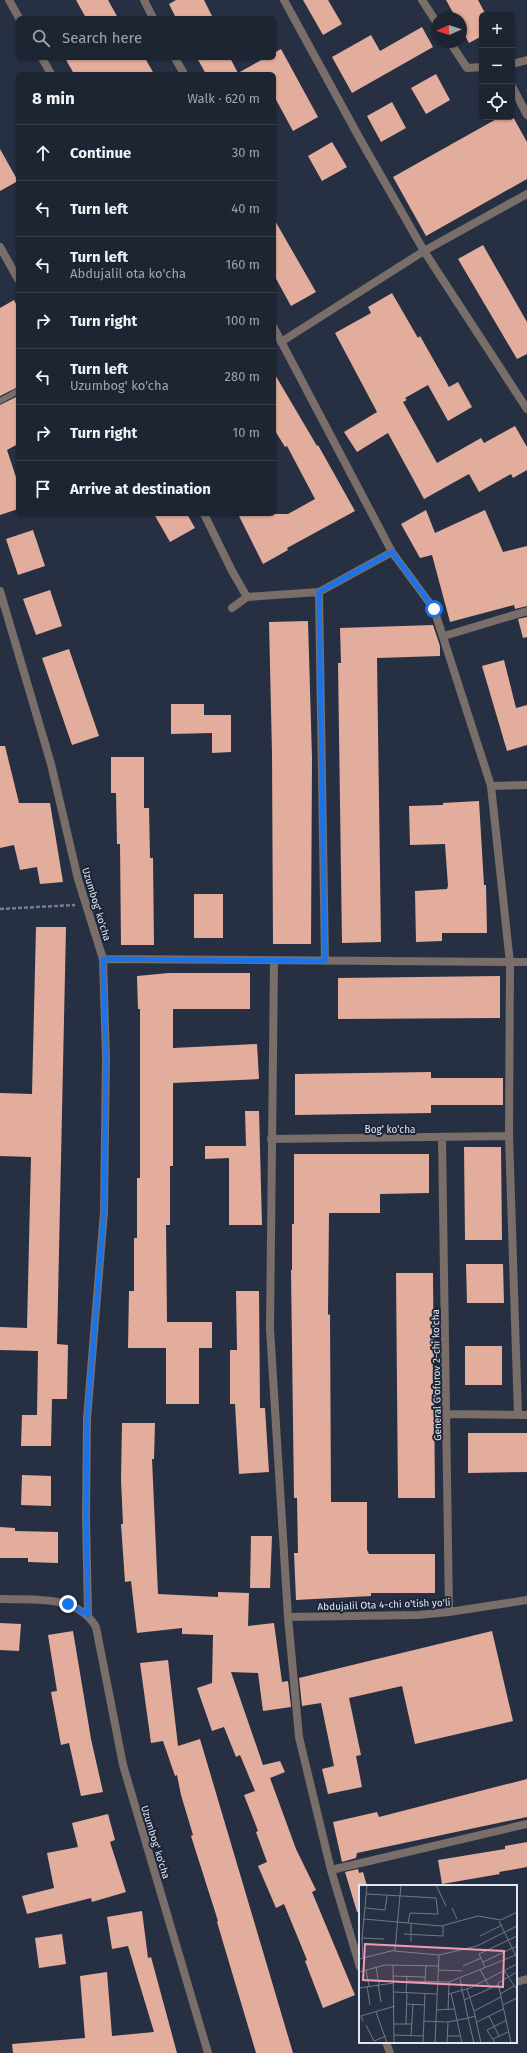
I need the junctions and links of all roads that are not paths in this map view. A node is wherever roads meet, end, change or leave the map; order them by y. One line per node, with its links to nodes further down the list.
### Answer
1 (9, 0): 6 (street)
2 (144, 0): 7 (street)
3 (284, 0): 20 (street)
4 (422, 0): 5 (street)
5 (431, 14)
6 (18, 16)
7 (152, 16)
8 (454, 48): 13 (street)
9 (43, 60): 14 (street)
10 (176, 60): 15 (street)
11 (527, 60): 12 (street)
12 (515, 63)
13 (479, 67)
14 (50, 72)
15 (183, 72)
16 (515, 92): 17 (street)
17 (527, 115)
18 (527, 194): 20 (street)
19 (0, 247): 21 (street)
20 (424, 251): 23 (street); 26 (street)
21 (16, 275)
22 (276, 332): 23 (street)
23 (281, 342): 28 (street)
24 (16, 392): 25 (lane)
25 (0, 401)
26 (527, 409)
27 (205, 516): 31 (street)
28 (392, 552): 30 (street); 34 (street)
29 (0, 591): 37 (street, Uzumbog' ko'cha)
30 (319, 592): 31 (street); 39 (street)
31 (247, 597): 32 (street)
32 (232, 608)
33 (527, 612): 34 (street)
34 (444, 636): 36 (street)
35 (527, 785): 36 (street)
36 (491, 786): 40 (street)
37 (103, 959): 38 (street); 51 (street, Uzumbog' ko'cha)
38 (274, 961): 39 (street); 44 (street)
39 (325, 961): 40 (street)
40 (510, 962): 41 (street); 42 (street)
41 (527, 962)
42 (509, 1136): 43 (street, Bog' ko'cha); 46 (street)
43 (442, 1138): 44 (street, Bog' ko'cha); 45 (street, General G'ofurov 2-chi ko'cha)
44 (271, 1139): 52 (street)
45 (446, 1414): 46 (street); 50 (street, General G'ofurov 2-chi ko'cha)
46 (518, 1415): 47 (street)
47 (527, 1415)
48 (0, 1598): 51 (street)
49 (527, 1600): 50 (street, Abdujalil Ota 4-chi o'tish yo'li)
50 (449, 1612): 52 (street, Abdujalil Ota 4-chi o'tish yo'li)
51 (88, 1615): 59 (street, Uzumbog' ko'cha)
52 (288, 1616): 54 (street)
53 (527, 1824): 54 (street)
54 (331, 1870): 55 (street)
55 (359, 1964)
56 (527, 1979): 57 (street)
57 (517, 1982)
58 (386, 2043): 60 (street)
59 (208, 2053)
60 (390, 2053)

